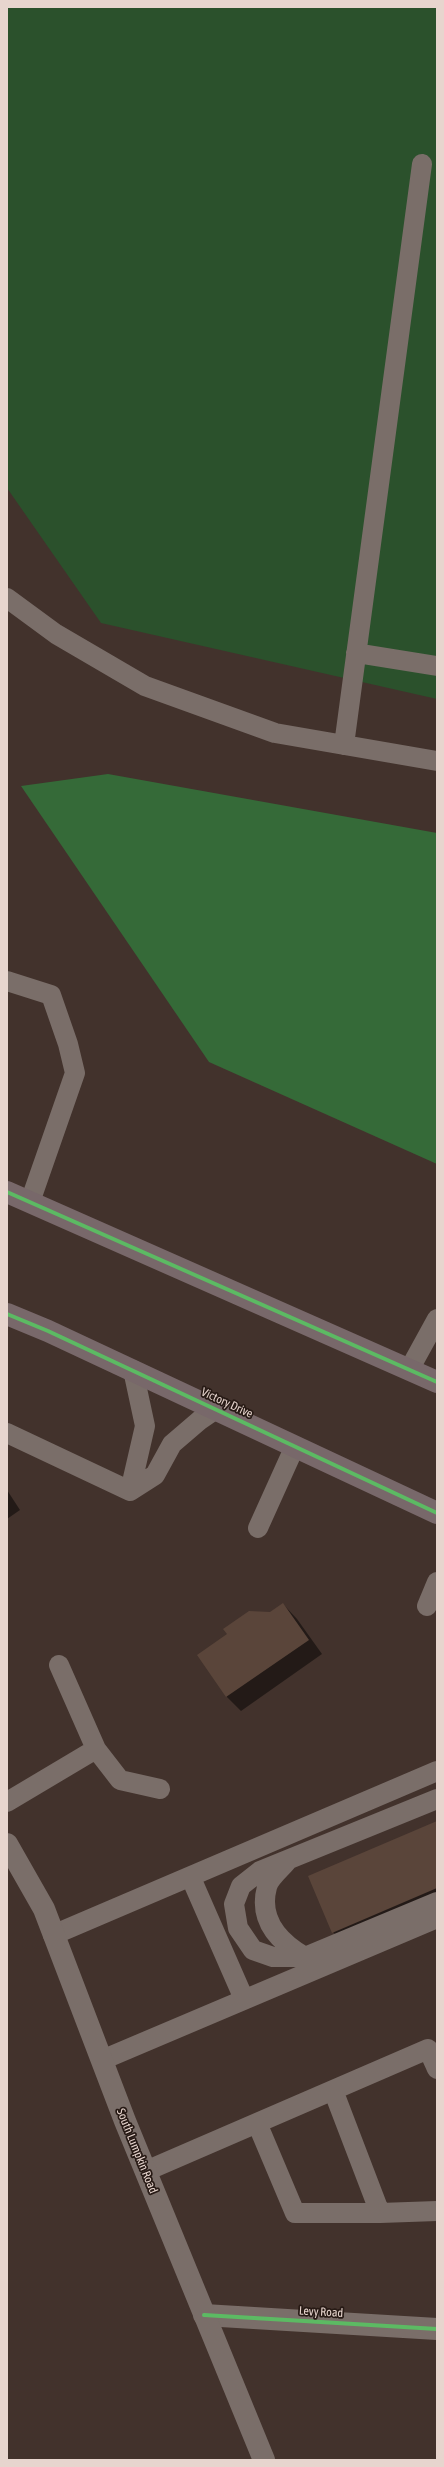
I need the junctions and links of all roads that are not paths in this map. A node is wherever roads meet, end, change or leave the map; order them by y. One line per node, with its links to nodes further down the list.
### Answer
1 (422, 164): 3 (lane)
2 (7, 598): 5 (lane)
3 (356, 653): 4 (lane); 5 (lane)
4 (437, 666)
5 (344, 745): 6 (lane)
6 (437, 761)
7 (7, 981): 9 (lane)
8 (7, 1192): 9 (highway)
9 (30, 1202): 13 (highway)
10 (7, 1314): 12 (highway, Victory Drive)
11 (437, 1319): 13 (lane)
12 (133, 1370): 15 (highway, Victory Drive); 18 (lane)
13 (408, 1370): 14 (highway)
14 (437, 1382)
15 (216, 1409): 17 (highway, Victory Drive); 18 (lane)
16 (7, 1433): 18 (lane)
17 (295, 1446): 19 (highway, Victory Drive); 20 (lane)
18 (130, 1491)
19 (437, 1513)
20 (258, 1528)
21 (437, 1582): 22 (lane)
22 (427, 1606)
23 (59, 1665): 24 (lane)
24 (96, 1749): 26 (lane); 28 (lane)
25 (437, 1771): 31 (lane)
26 (160, 1790)
27 (437, 1799): 30 (lane)
28 (7, 1802)
29 (9, 1851): 34 (main road, South Lumpkin Road)
30 (288, 1860): 35 (lane); 35 (lane)
31 (191, 1878): 34 (lane); 36 (lane)
32 (437, 1902): 35 (lane)
33 (437, 1918): 36 (lane)
34 (53, 1935): 37 (main road, South Lumpkin Road)
35 (305, 1957)
36 (244, 1999): 37 (lane)
37 (102, 2060): 41 (main road, South Lumpkin Road)
38 (437, 2069): 39 (lane)
39 (333, 2090): 40 (lane); 43 (lane)
40 (257, 2123): 41 (lane); 43 (lane)
41 (146, 2171): 44 (main road, South Lumpkin Road)
42 (437, 2211): 43 (lane)
43 (380, 2214)
44 (204, 2315): 45 (main road, Levy Road); 46 (main road, South Lumpkin Road)
45 (437, 2329)
46 (264, 2460)

